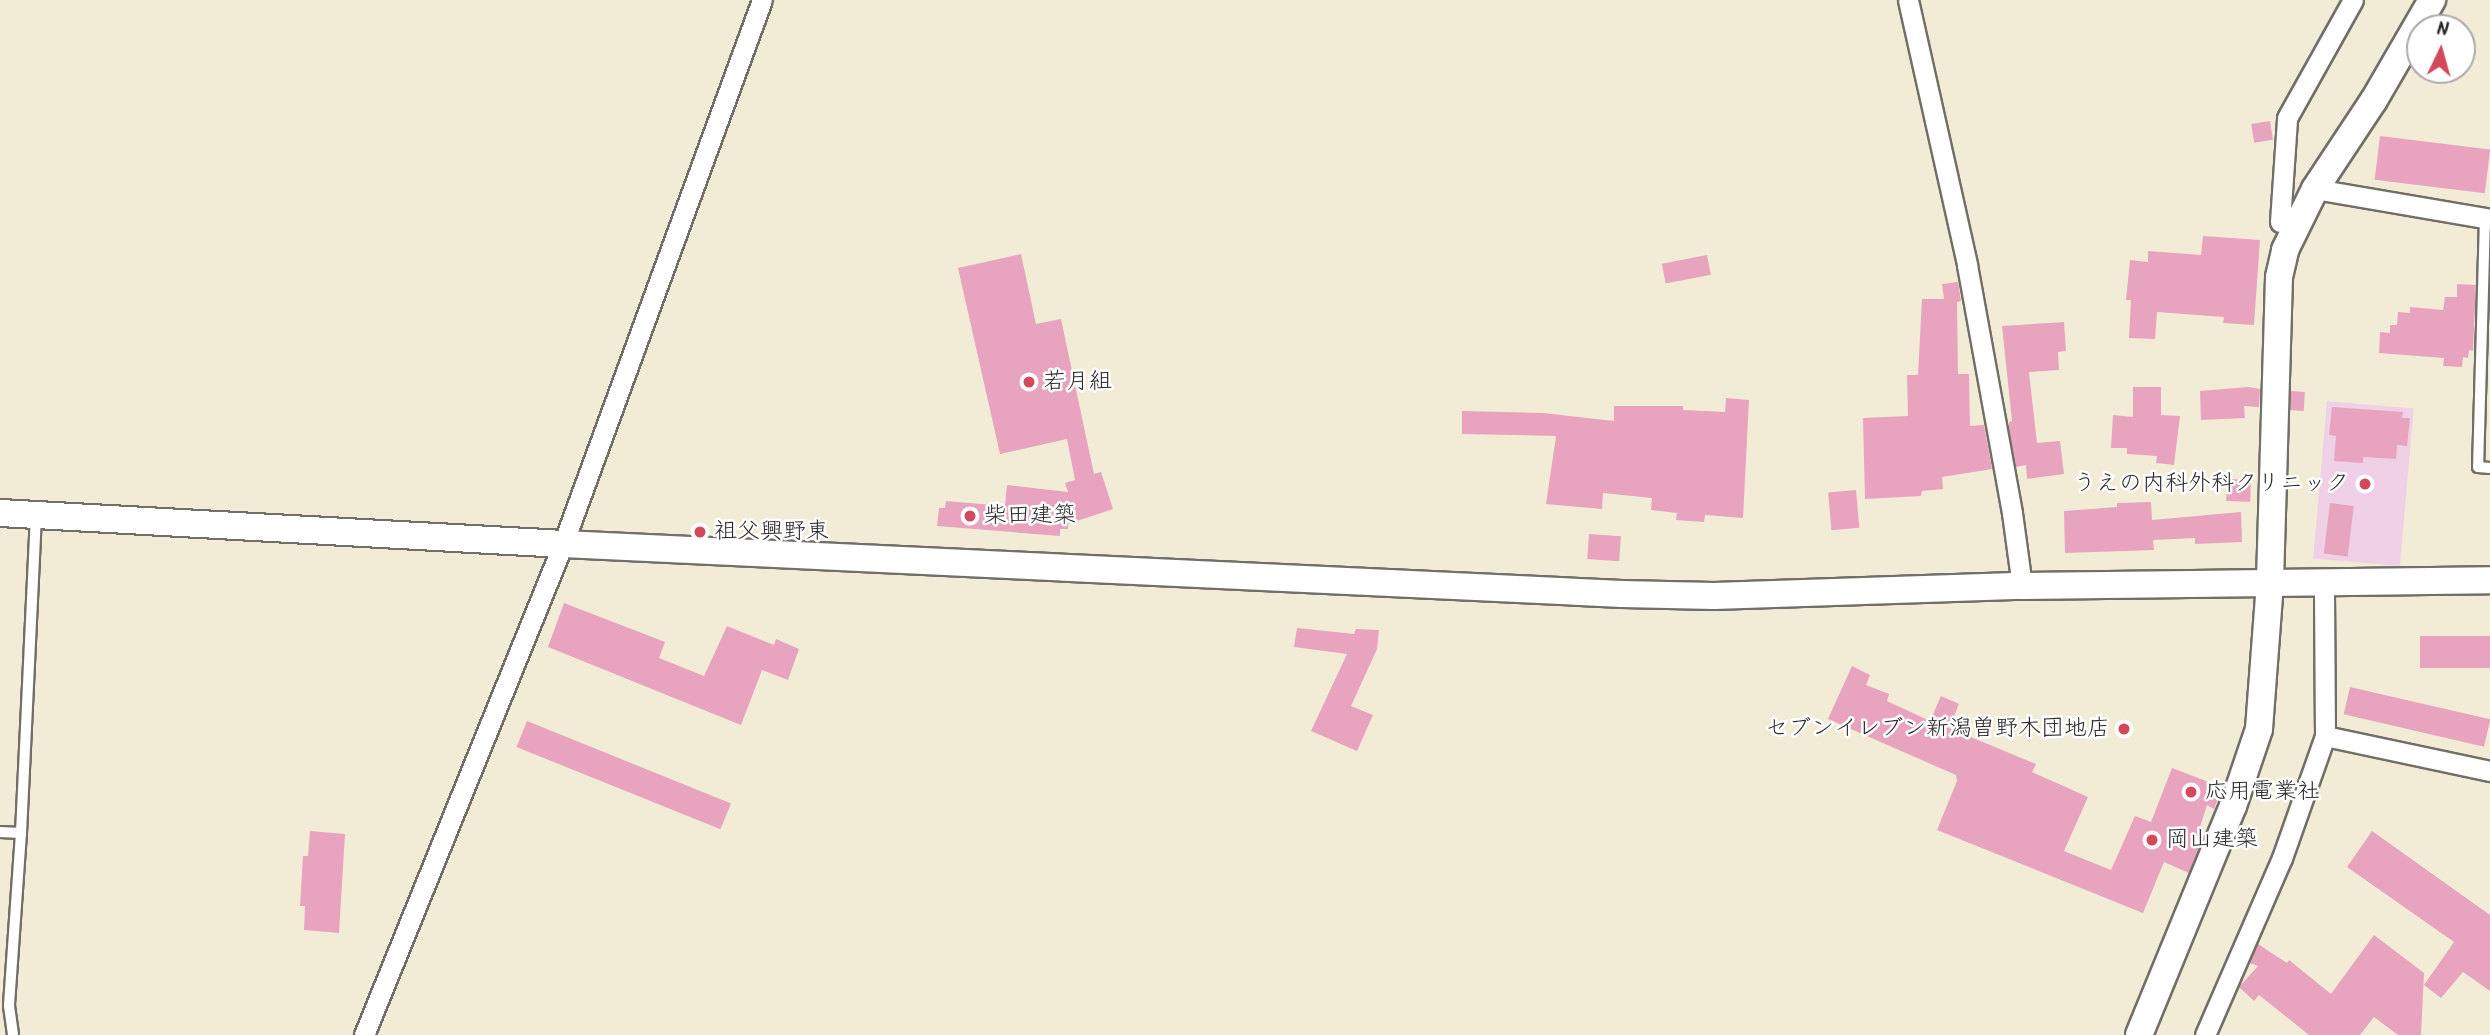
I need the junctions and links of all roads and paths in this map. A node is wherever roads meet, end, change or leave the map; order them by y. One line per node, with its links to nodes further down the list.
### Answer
1 (762, 0): 11 (street)
2 (1908, 0): 15 (street)
3 (2353, 0): 7 (street)
4 (2432, 0): 5 (street)
5 (2315, 189): 6 (street); 13 (street)
6 (2487, 218): 8 (lane)
7 (2280, 222)
8 (2490, 468)
9 (0, 513): 10 (street)
10 (36, 515): 11 (street); 19 (lane)
11 (563, 544): 15 (street); 22 (street)
12 (2490, 580): 14 (street)
13 (2270, 581): 14 (street); 15 (street); 23 (street)
14 (2324, 581): 16 (street)
15 (2022, 586)
16 (2325, 736): 17 (street); 24 (street)
17 (2490, 772)
18 (0, 832): 19 (lane)
19 (20, 833): 20 (lane)
20 (4, 1005): 21 (lane)
21 (13, 1035)
22 (363, 1035)
23 (2139, 1035)
24 (2205, 1035)

